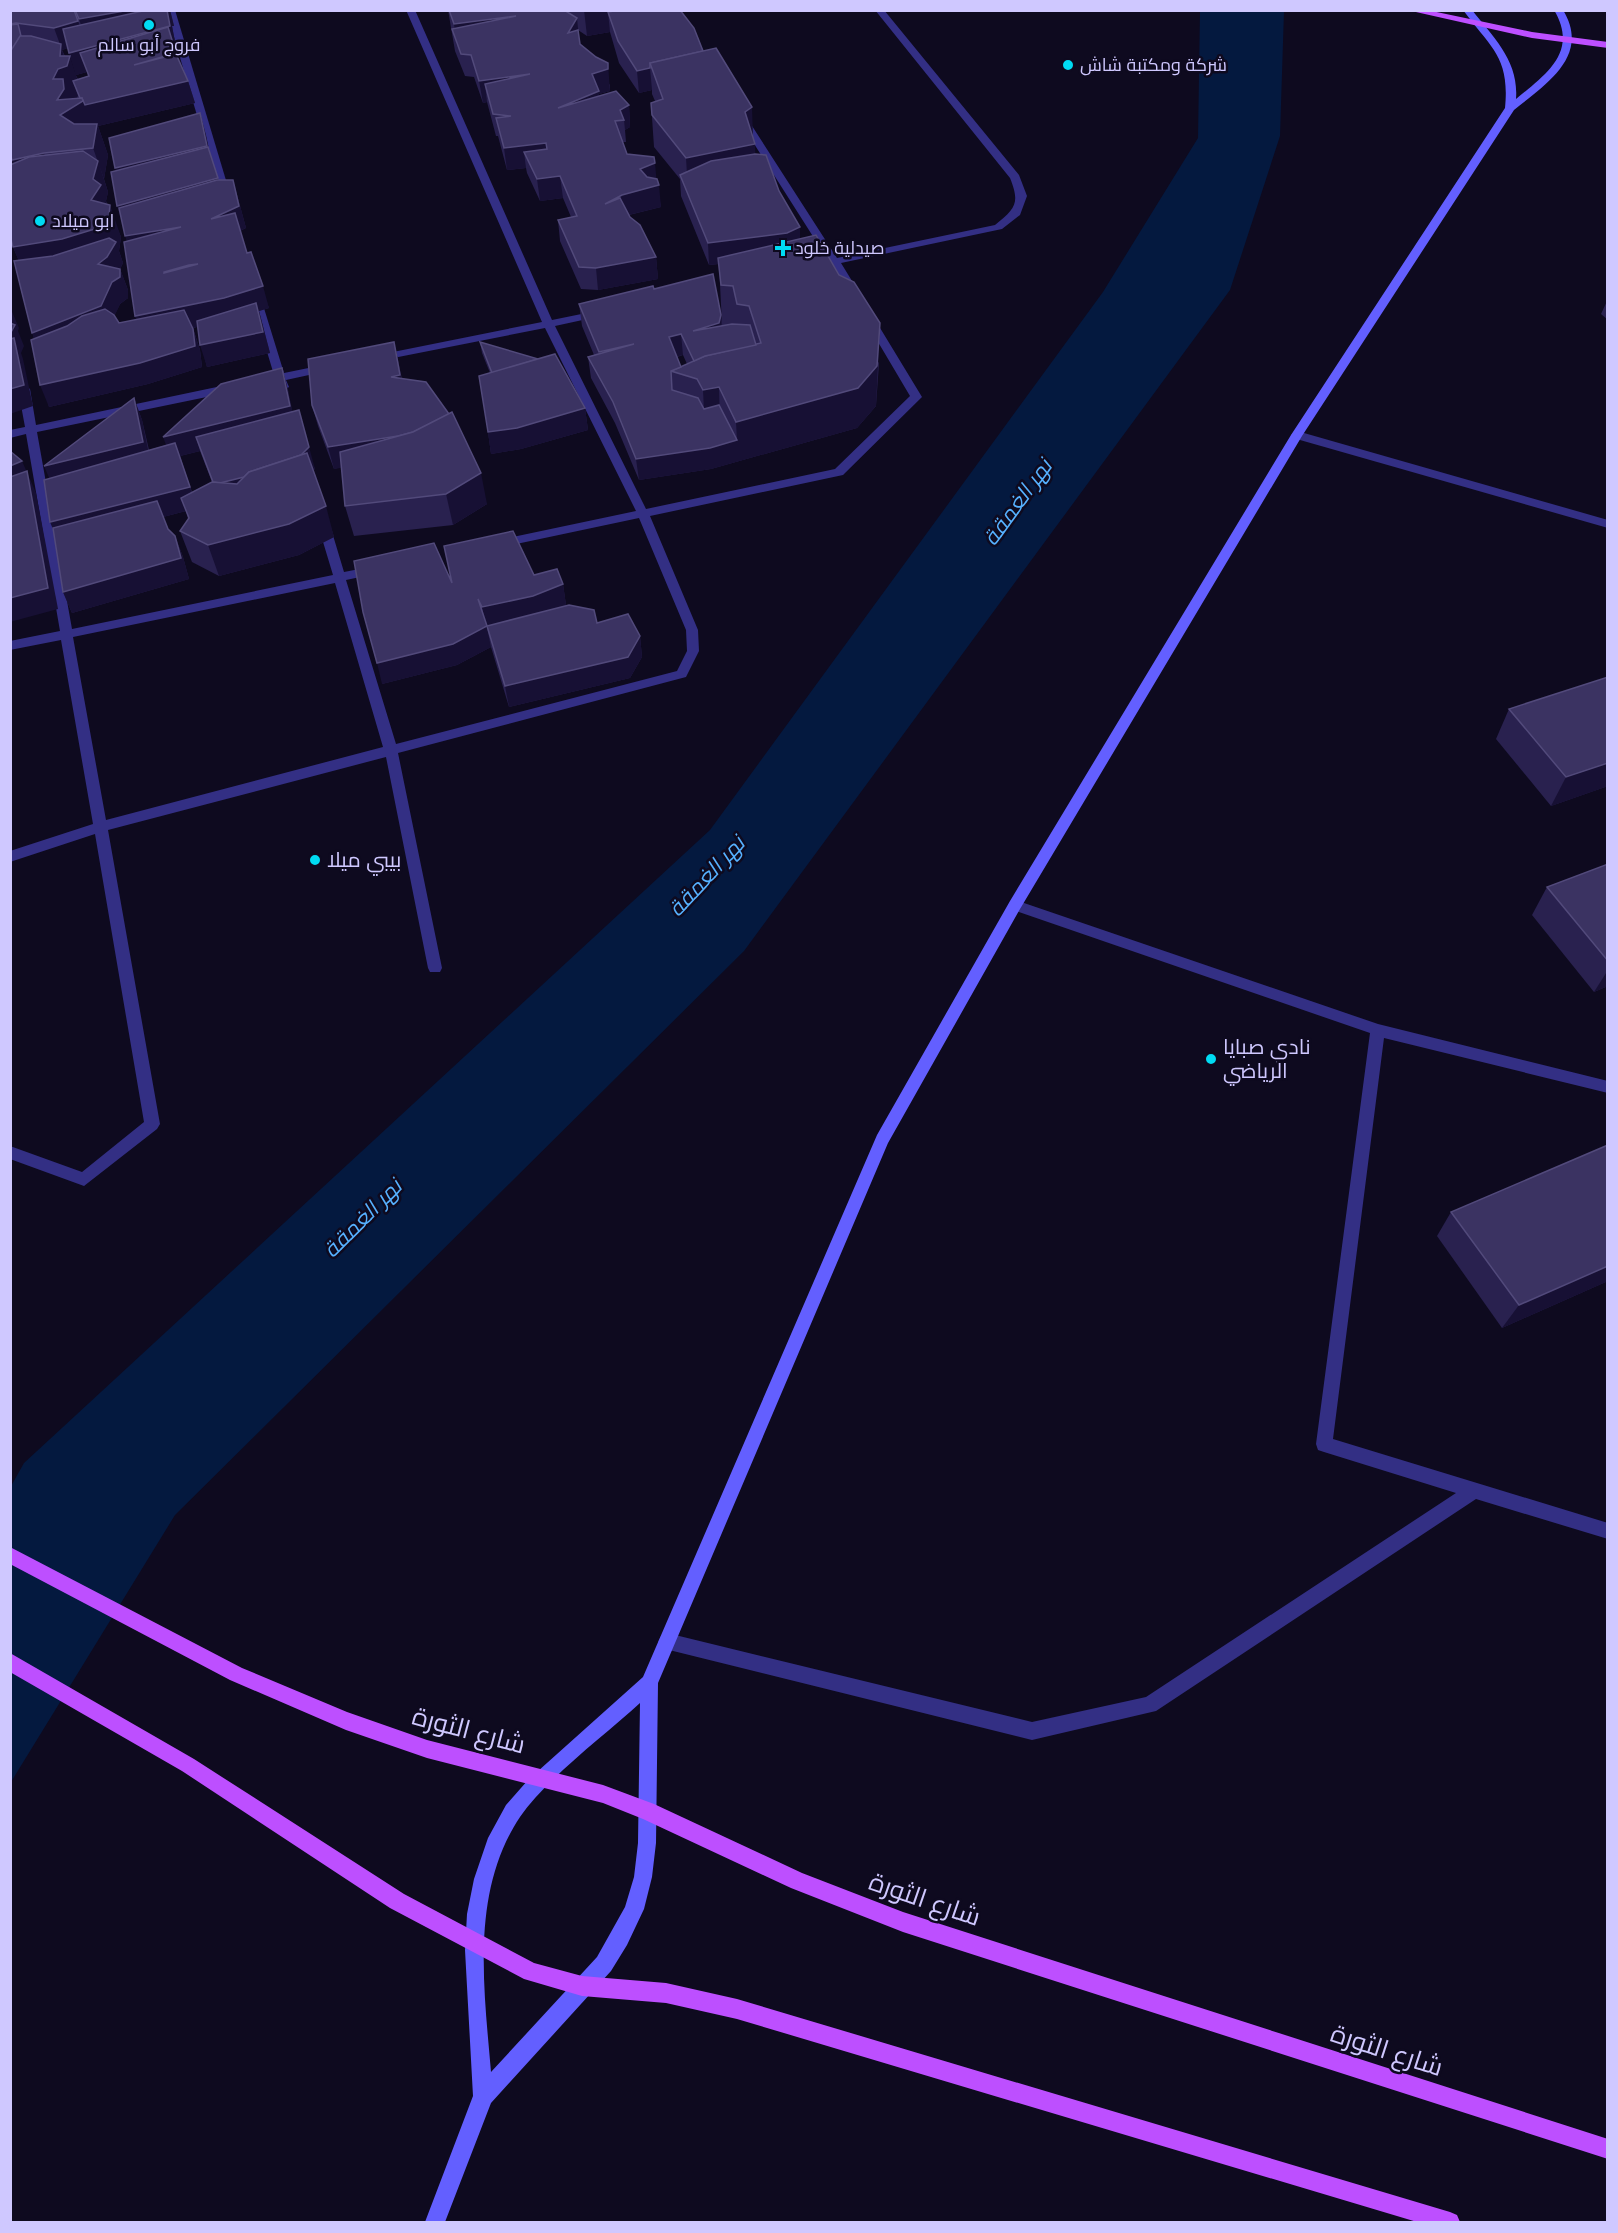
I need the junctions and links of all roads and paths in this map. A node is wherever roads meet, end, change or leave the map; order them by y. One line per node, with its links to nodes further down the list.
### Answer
1 (170, 10): 12 (street)
2 (410, 10): 17 (street)
3 (879, 10): 13 (street)
4 (1411, 10): 7 (main road)
5 (1467, 10): 7 (street)
6 (1558, 10): 8 (street)
7 (1481, 25): 8 (main road); 10 (street)
8 (1570, 39): 9 (main road); 10 (street)
9 (1608, 45)
10 (1510, 108): 25 (street)
11 (738, 111): 13 (street)
12 (228, 206)
13 (836, 261): 14 (street); 27 (street)
14 (813, 266)
15 (252, 286): 21 (street)
16 (618, 309): 17 (street)
17 (549, 325): 18 (street); 27 (street)
18 (362, 362)
19 (338, 366): 21 (street)
20 (21, 371): 23 (street)
21 (280, 378): 22 (street); 23 (street)
22 (286, 400)
23 (31, 430): 24 (street); 32 (street)
24 (10, 434)
25 (1297, 435): 28 (street); 37 (street)
26 (319, 511): 31 (street)
27 (643, 514): 29 (street); 34 (street)
28 (1608, 524)
29 (491, 546)
30 (386, 568): 31 (street)
31 (339, 578): 32 (street); 34 (street)
32 (66, 636): 33 (street); 35 (street)
33 (10, 646)
34 (391, 751): 35 (street); 38 (street)
35 (99, 827): 36 (street); 41 (street)
36 (10, 857)
37 (1015, 905): 39 (street); 45 (street)
38 (435, 968)
39 (1378, 1030): 40 (street); 42 (street)
40 (1608, 1087)
41 (10, 1152)
42 (1475, 1490): 43 (street); 45 (street)
43 (1608, 1531)
44 (10, 1555): 48 (main road, شارع الثورة)
45 (667, 1641): 47 (street)
46 (10, 1662): 50 (main road)
47 (649, 1683): 48 (street); 49 (street)
48 (543, 1778): 49 (main road, شارع الثورة); 50 (street)
49 (647, 1811): 51 (street); 53 (main road, شارع الثورة)
50 (474, 1941): 51 (main road); 52 (street)
51 (582, 1986): 52 (street); 55 (main road)
52 (483, 2096): 54 (street)
53 (1608, 2149)
54 (435, 2223)
55 (1450, 2223)

